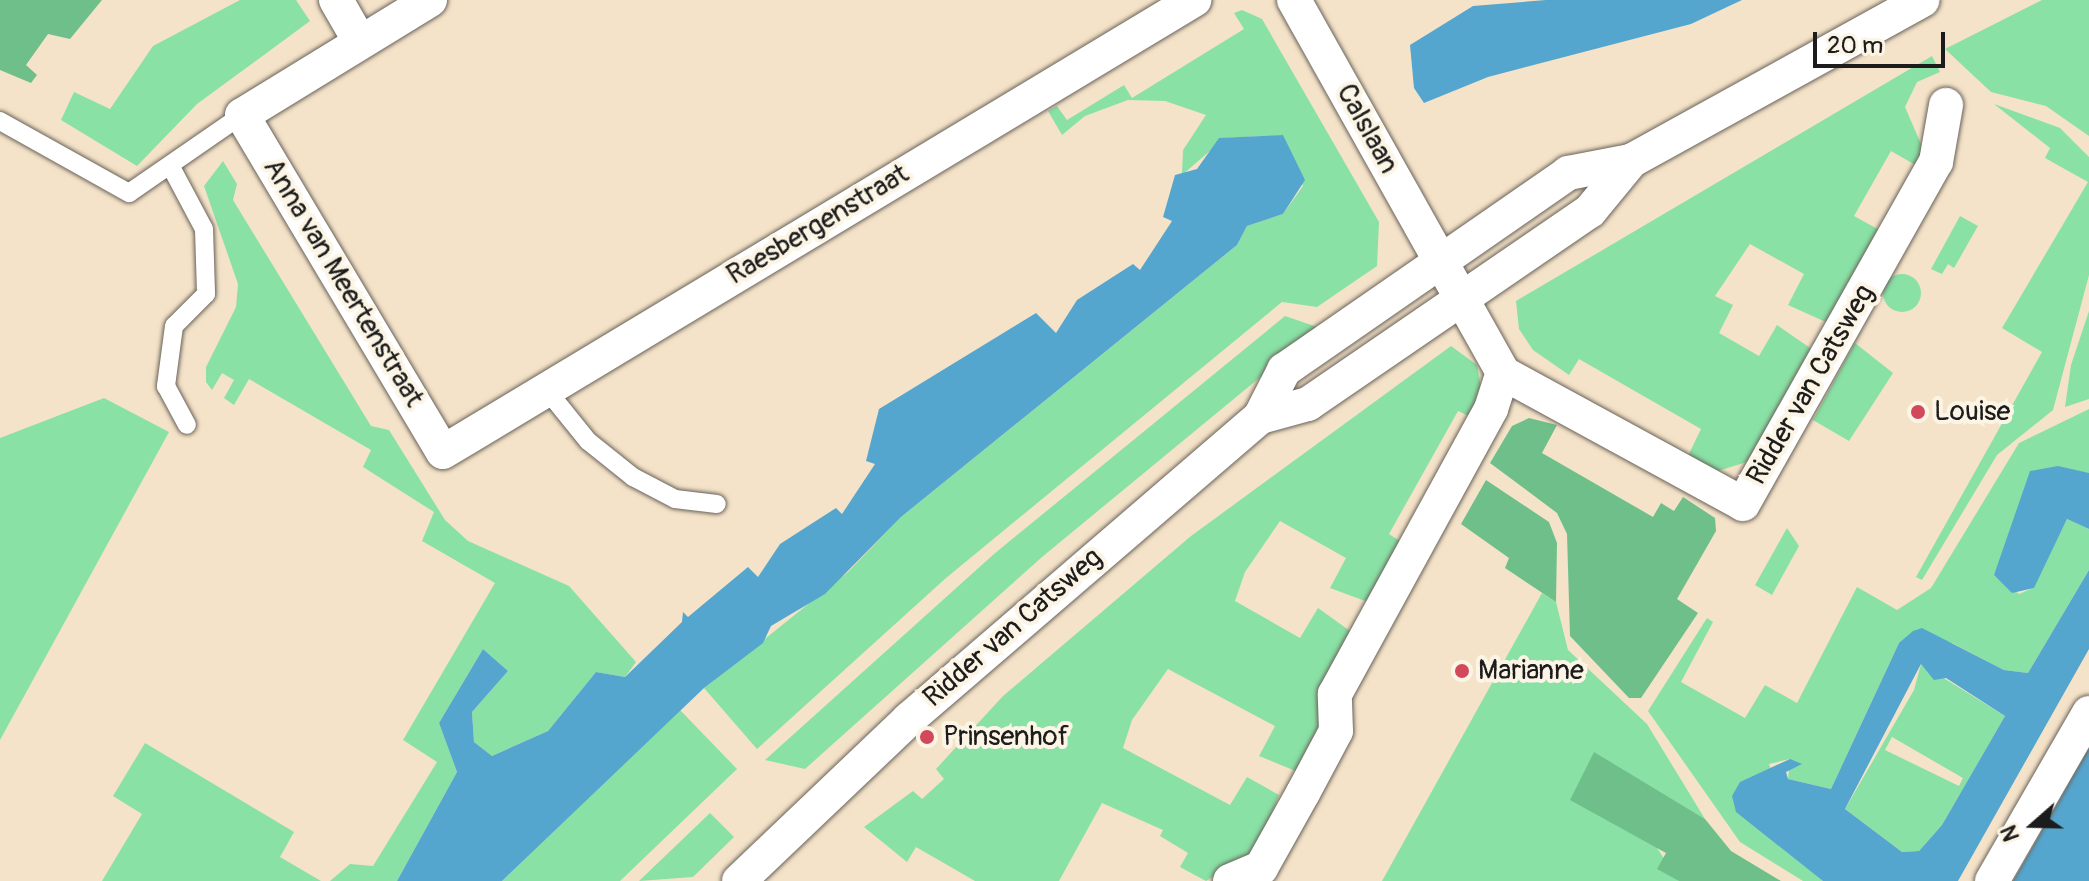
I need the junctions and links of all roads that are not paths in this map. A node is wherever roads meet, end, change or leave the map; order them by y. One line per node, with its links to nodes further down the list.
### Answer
1 (336, 0): 6 (street)
2 (430, 0): 6 (street)
3 (1194, 0): 15 (street, Raesbergenstraat)
4 (1294, 0): 12 (street, Calslaan)
5 (1923, 0): 10 (street, Ridder van Catsweg)
6 (359, 40): 8 (street)
7 (1946, 105): 14 (street, Ridder van Catsweg)
8 (242, 115): 11 (lane); 18 (street, Anna van Meertenstraat)
9 (0, 121): 11 (lane)
10 (1631, 161): 12 (street, Ridder van Catsweg); 13 (street, Ridder van Catsweg)
11 (171, 167): 17 (lane)
12 (1439, 258): 13 (street, Calslaan); 16 (street, Ridder van Catsweg)
13 (1461, 297): 14 (street); 16 (street, Ridder van Catsweg)
14 (1503, 373): 22 (street)
15 (546, 389): 18 (street, Raesbergenstraat); 19 (lane)
16 (1260, 417): 21 (street, Ridder van Catsweg)
17 (187, 425)
18 (443, 452)
19 (717, 504)
20 (2089, 713): 23 (street)
21 (739, 881)
22 (1230, 881)
23 (1992, 881)

